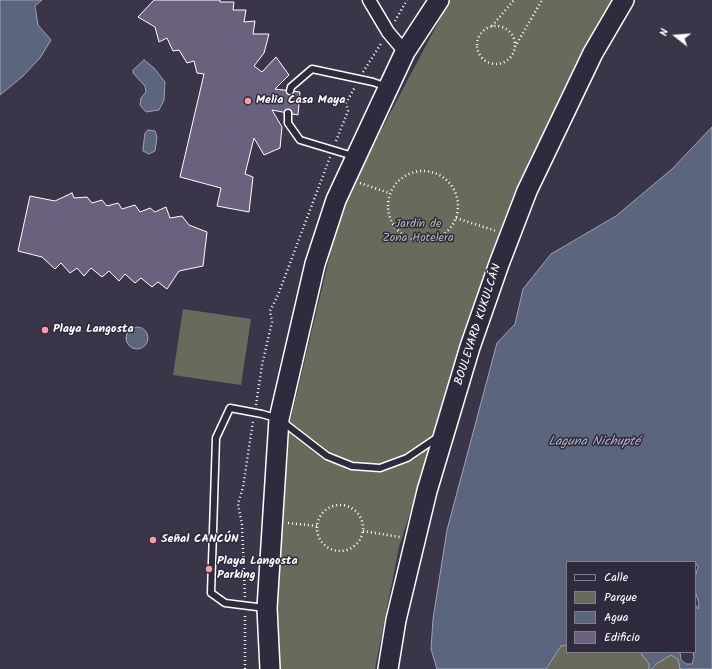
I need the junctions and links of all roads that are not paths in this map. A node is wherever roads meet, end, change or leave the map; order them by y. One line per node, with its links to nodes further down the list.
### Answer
1 (369, 0): 4 (street)
2 (439, 0): 4 (main road)
3 (624, 0): 10 (main road, BOULEVARD KUKULCÁN)
4 (405, 52): 5 (main road)
5 (389, 88): 6 (lane); 8 (main road)
6 (290, 91)
7 (288, 113): 8 (lane)
8 (356, 156): 9 (main road)
9 (279, 419): 10 (lane); 11 (main road); 11 (lane)
10 (445, 432): 13 (main road, BOULEVARD KUKULCÁN)
11 (267, 608): 12 (main road)
12 (270, 669)
13 (388, 669)

